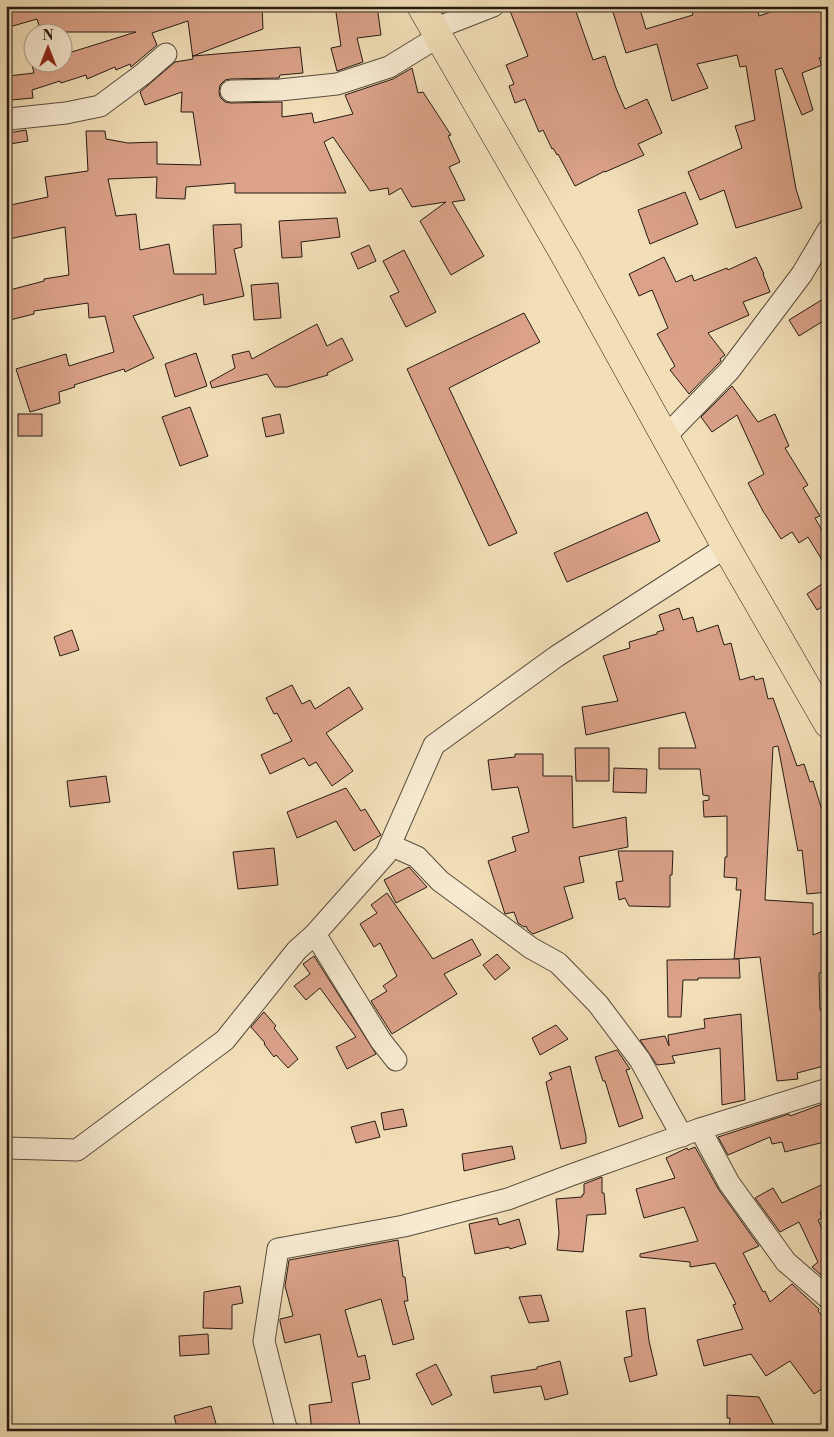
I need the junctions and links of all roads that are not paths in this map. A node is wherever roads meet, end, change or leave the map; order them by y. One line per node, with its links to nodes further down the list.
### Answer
1 (493, 6): 2 (street)
2 (431, 24): 4 (street); 7 (highway)
3 (166, 54): 5 (street)
4 (231, 91)
5 (6, 121)
6 (828, 230): 7 (street)
7 (665, 437): 8 (highway)
8 (726, 547): 9 (highway); 10 (street)
9 (828, 724)
10 (390, 845): 11 (street); 14 (street)
11 (315, 934): 12 (street); 15 (street)
12 (396, 1060)
13 (828, 1089): 14 (street)
14 (691, 1132): 16 (street); 17 (street)
15 (6, 1148)
16 (828, 1298)
17 (289, 1431)

